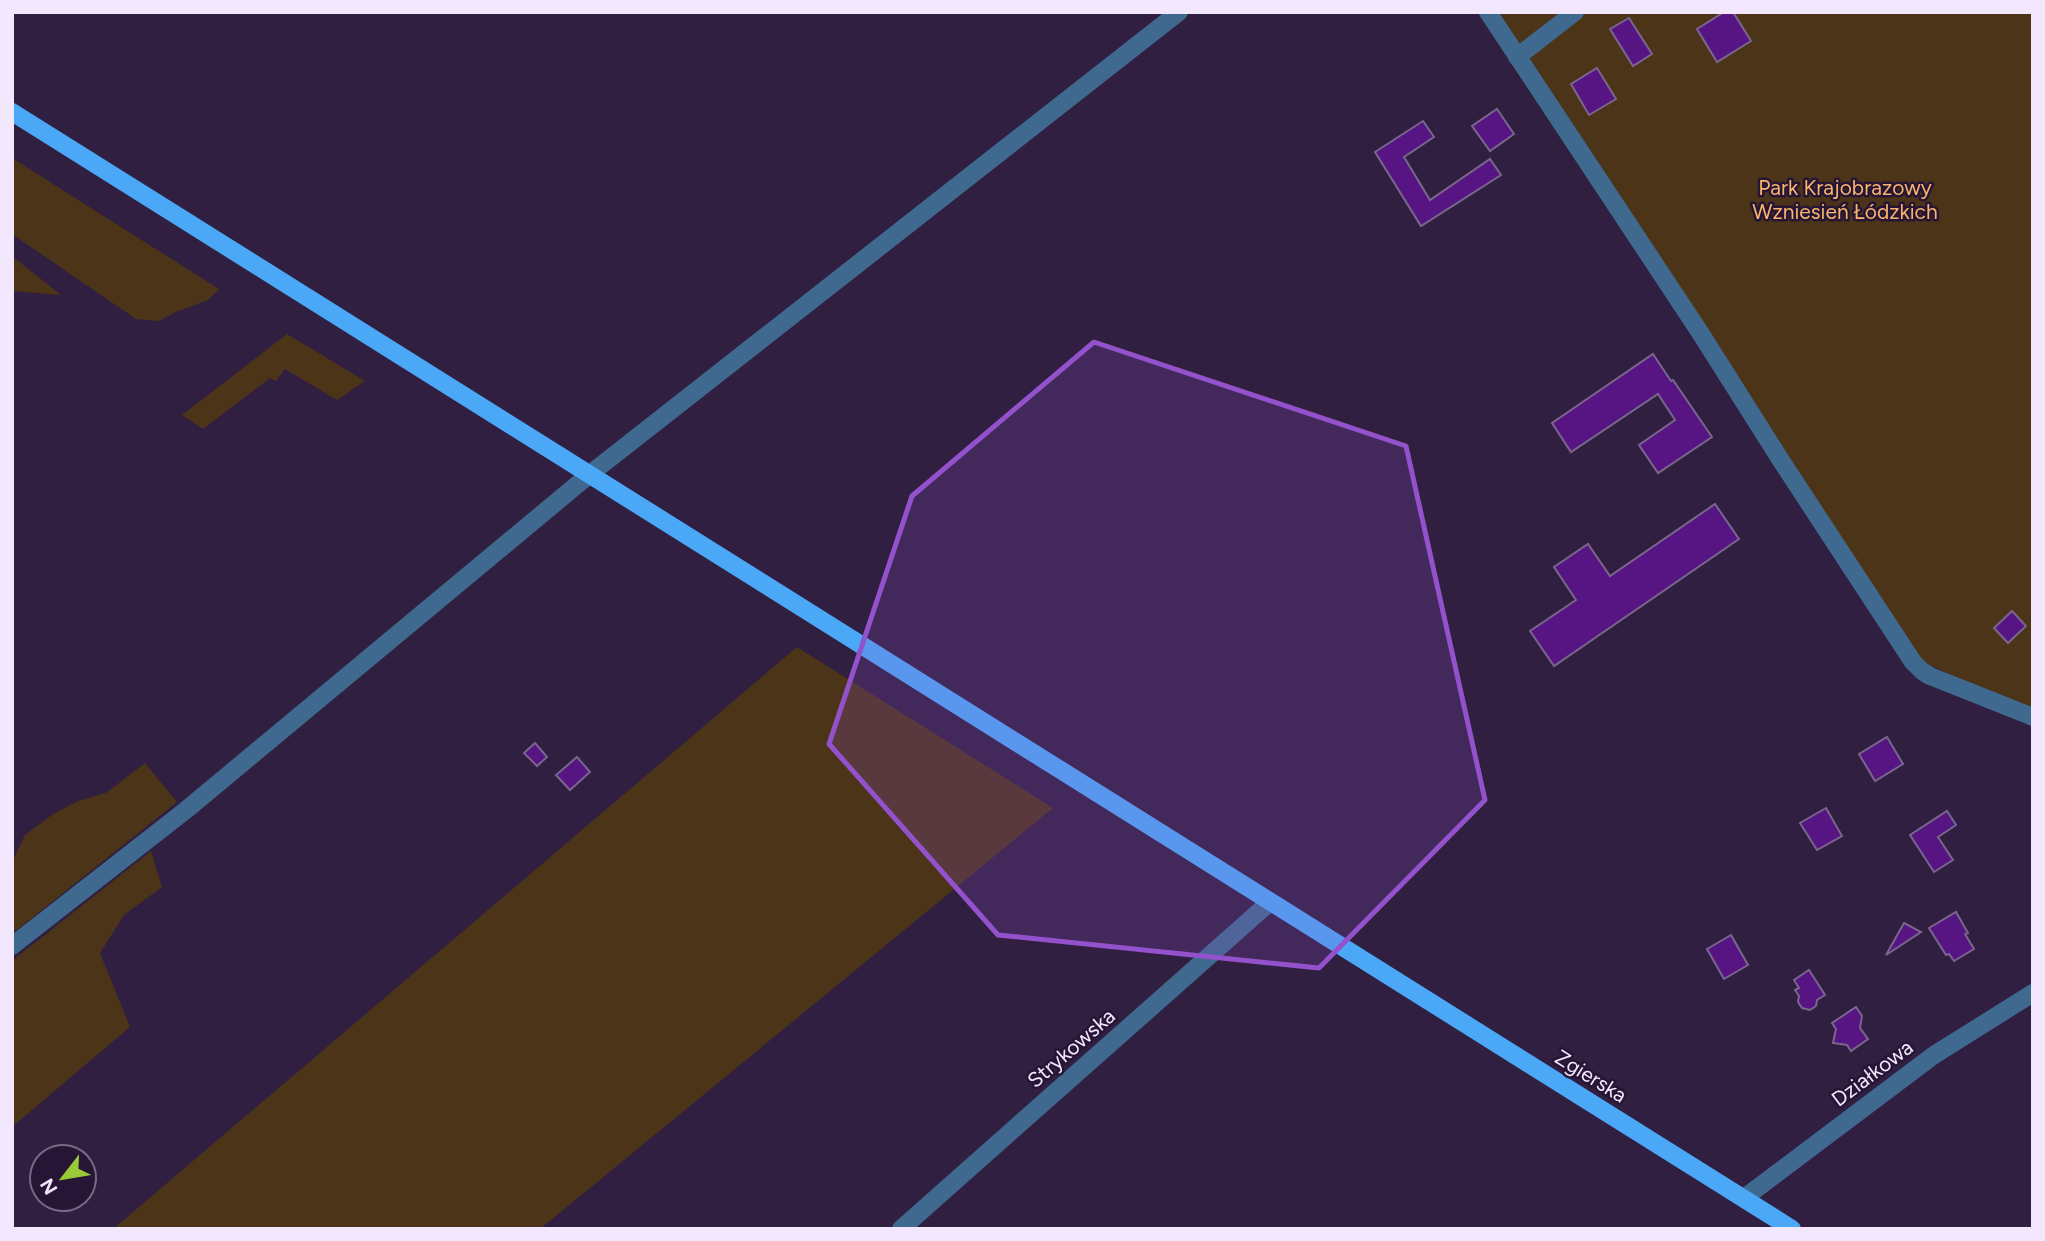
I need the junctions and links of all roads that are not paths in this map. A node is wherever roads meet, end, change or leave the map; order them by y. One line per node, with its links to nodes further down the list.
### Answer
1 (1179, 12): 6 (street)
2 (1488, 12): 4 (street)
3 (1575, 12): 4 (street)
4 (1517, 57): 7 (street)
5 (12, 112): 6 (main road, Zgierska)
6 (590, 474): 8 (main road, Zgierska); 9 (street)
7 (2033, 717)
8 (1270, 902): 11 (main road, Zgierska); 12 (street, Strykowska)
9 (12, 946)
10 (2033, 993): 11 (street, Działkowa)
11 (1744, 1198): 13 (main road, Zgierska)
12 (901, 1229)
13 (1793, 1229)

